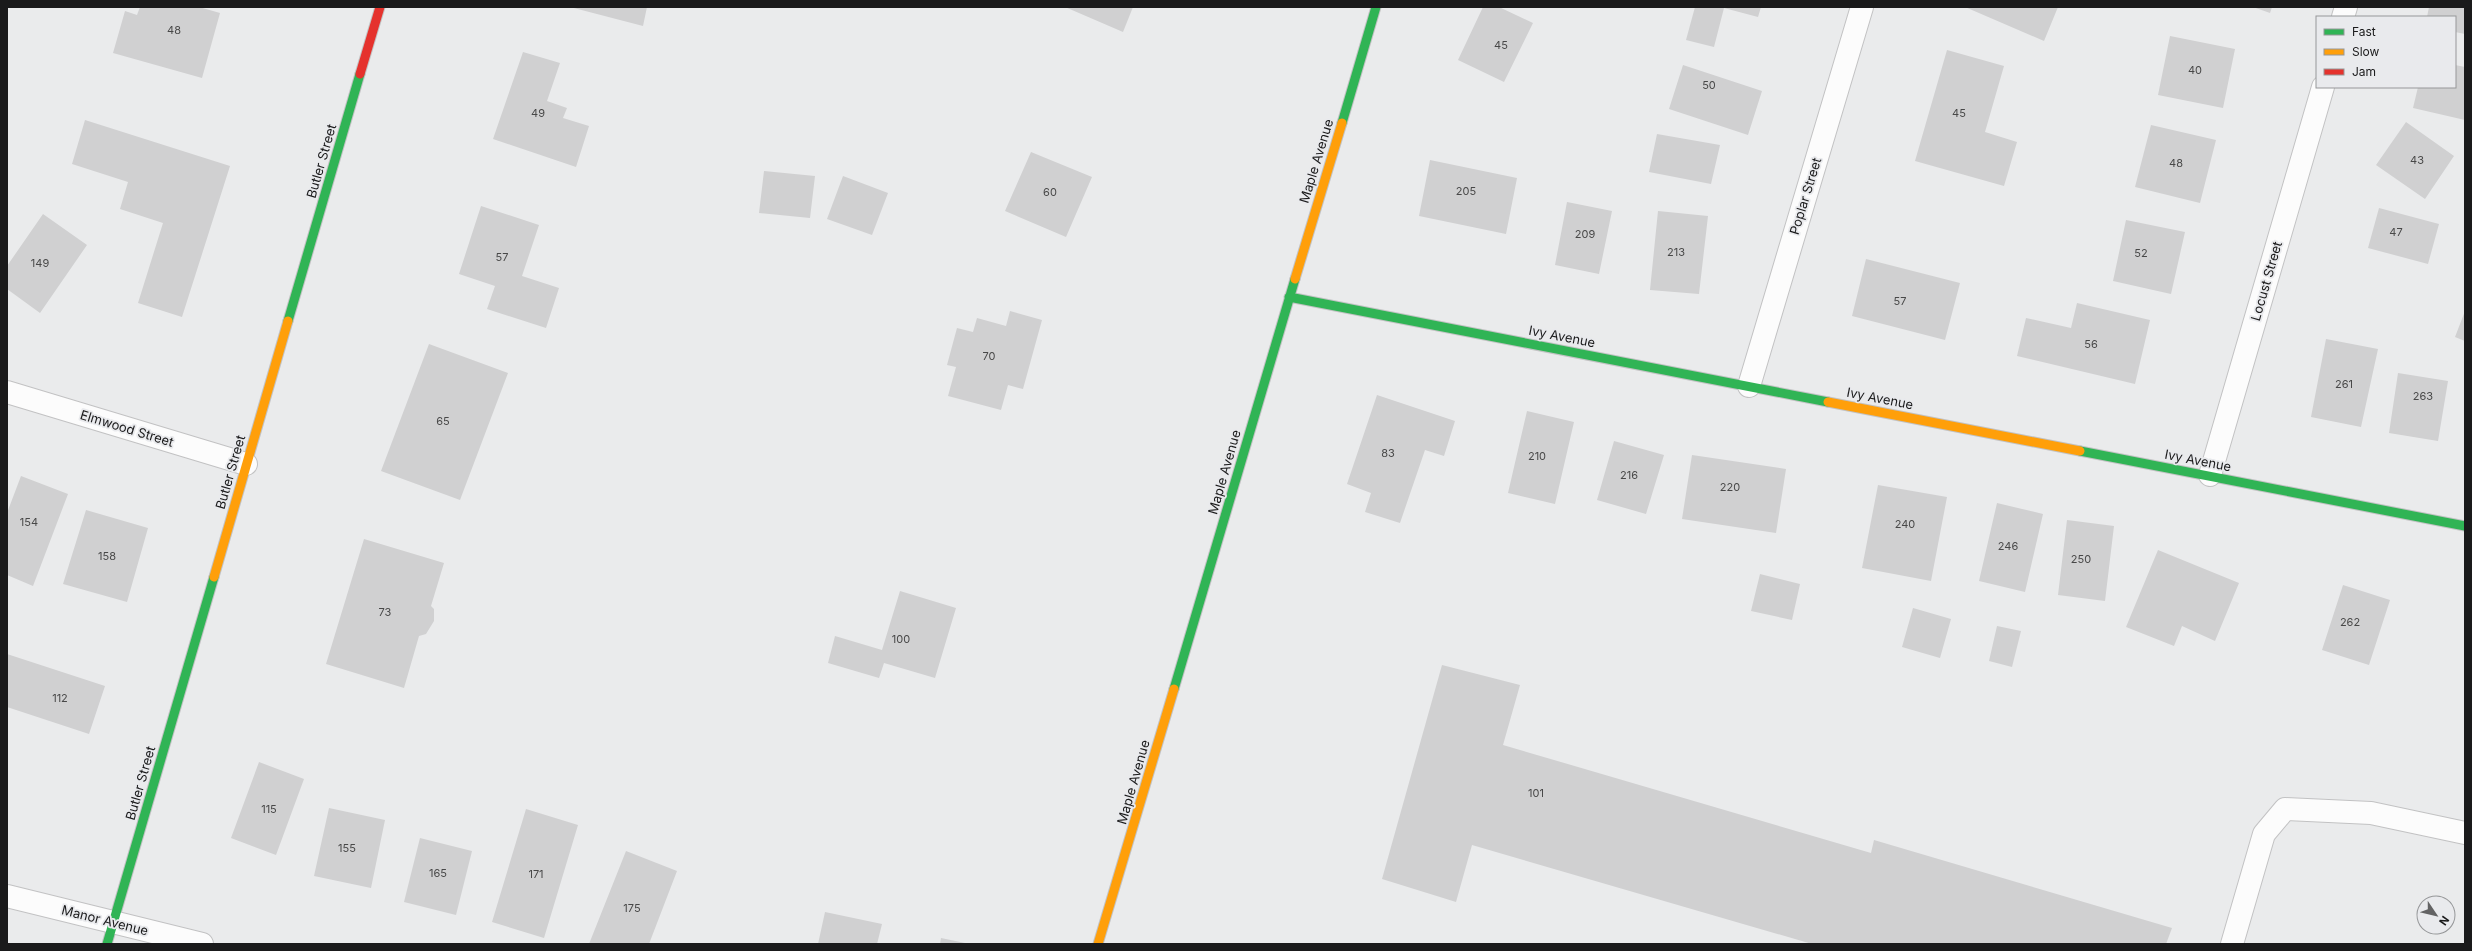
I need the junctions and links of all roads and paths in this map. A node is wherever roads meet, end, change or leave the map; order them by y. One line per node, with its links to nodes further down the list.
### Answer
1 (380, 7): 8 (street, Butler Street)
2 (1376, 7): 5 (street, Maple Avenue)
3 (1862, 7): 6 (street, Poplar Street)
4 (2323, 88): 9 (street, Locust Street)
5 (1289, 297): 6 (street, Ivy Avenue); 16 (street, Maple Avenue)
6 (1749, 386): 9 (street, Ivy Avenue)
7 (7, 392): 8 (street, Elmwood Street)
8 (246, 464): 13 (street, Butler Street)
9 (2210, 475): 10 (street, Ivy Avenue)
10 (2465, 526)
11 (2465, 833): 17 (street)
12 (7, 896): 13 (street, Manor Avenue)
13 (113, 922): 14 (street, Butler Street); 15 (street, Manor Avenue)
14 (107, 944)
15 (202, 944)
16 (1098, 944)
17 (2232, 944)

